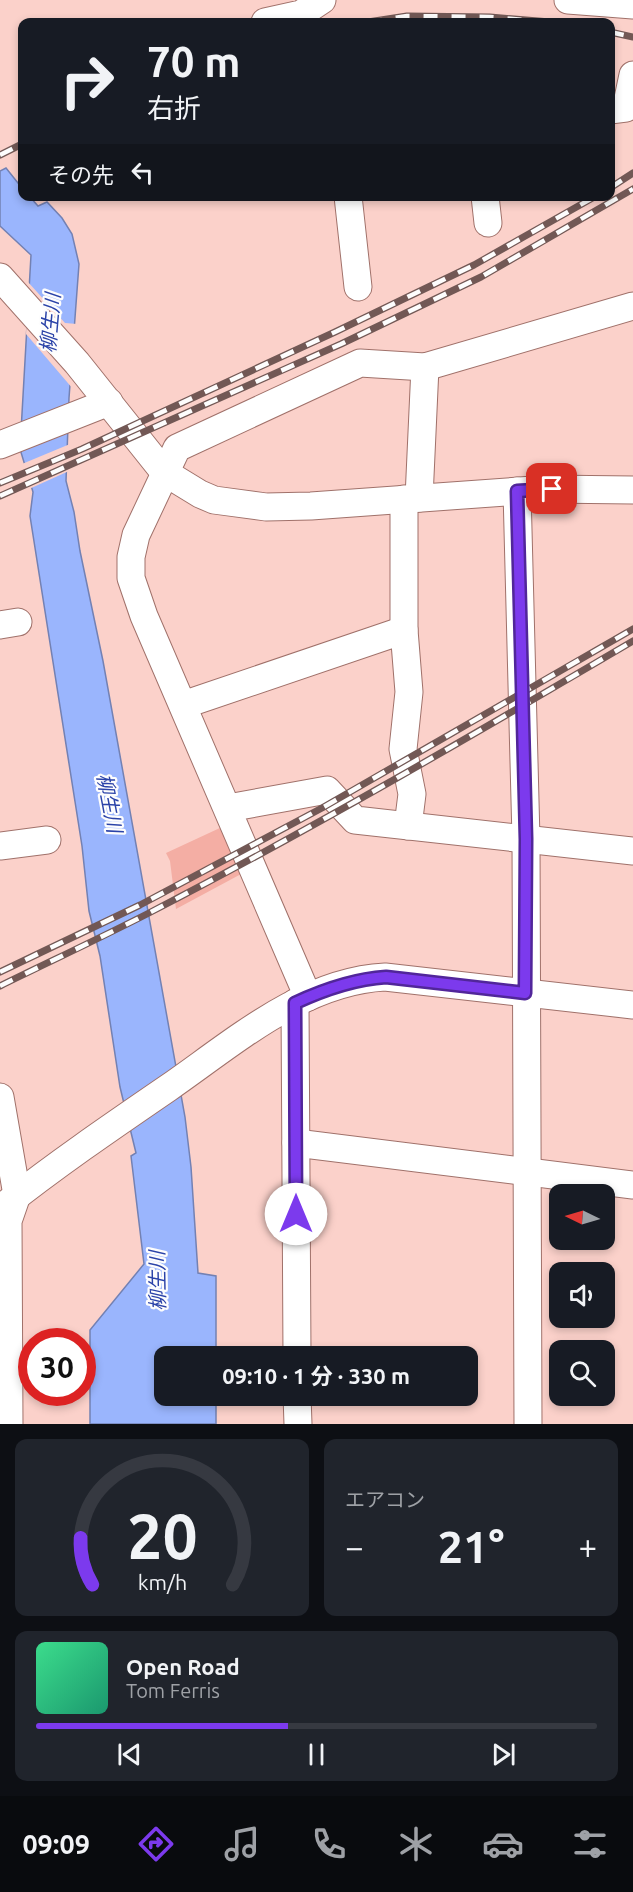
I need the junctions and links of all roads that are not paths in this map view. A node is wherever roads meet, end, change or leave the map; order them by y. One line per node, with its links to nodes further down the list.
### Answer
1 (322, 0): 4 (street)
2 (568, 0): 3 (street)
3 (633, 5)
4 (283, 18)
5 (633, 75): 6 (street)
6 (615, 109)
7 (349, 201): 11 (street)
8 (486, 201): 9 (street)
9 (488, 223)
10 (0, 277): 14 (street)
11 (358, 287)
12 (633, 306): 13 (street)
13 (425, 367): 16 (street); 19 (street)
14 (109, 402): 15 (street); 16 (street)
15 (9, 442)
16 (164, 472): 19 (street); 21 (street)
17 (633, 490): 18 (street)
18 (517, 491): 19 (street); 24 (street)
19 (411, 499): 20 (street)
20 (404, 630): 21 (street); 23 (street)
21 (183, 705): 22 (street)
22 (228, 808): 23 (street); 29 (street)
23 (408, 826): 24 (street)
24 (526, 839): 27 (street); 28 (street)
25 (47, 840): 26 (street)
26 (0, 846)
27 (633, 851)
28 (525, 993): 29 (street); 30 (street); 33 (street)
29 (301, 1000): 32 (street); 35 (street)
30 (633, 1005)
31 (0, 1097): 35 (street)
32 (296, 1143): 33 (street); 36 (street)
33 (527, 1171): 34 (street); 40 (street)
34 (633, 1185)
35 (8, 1202): 38 (street)
36 (297, 1346)
37 (297, 1406): 39 (street)
38 (9, 1424)
39 (298, 1424)
40 (528, 1424)

